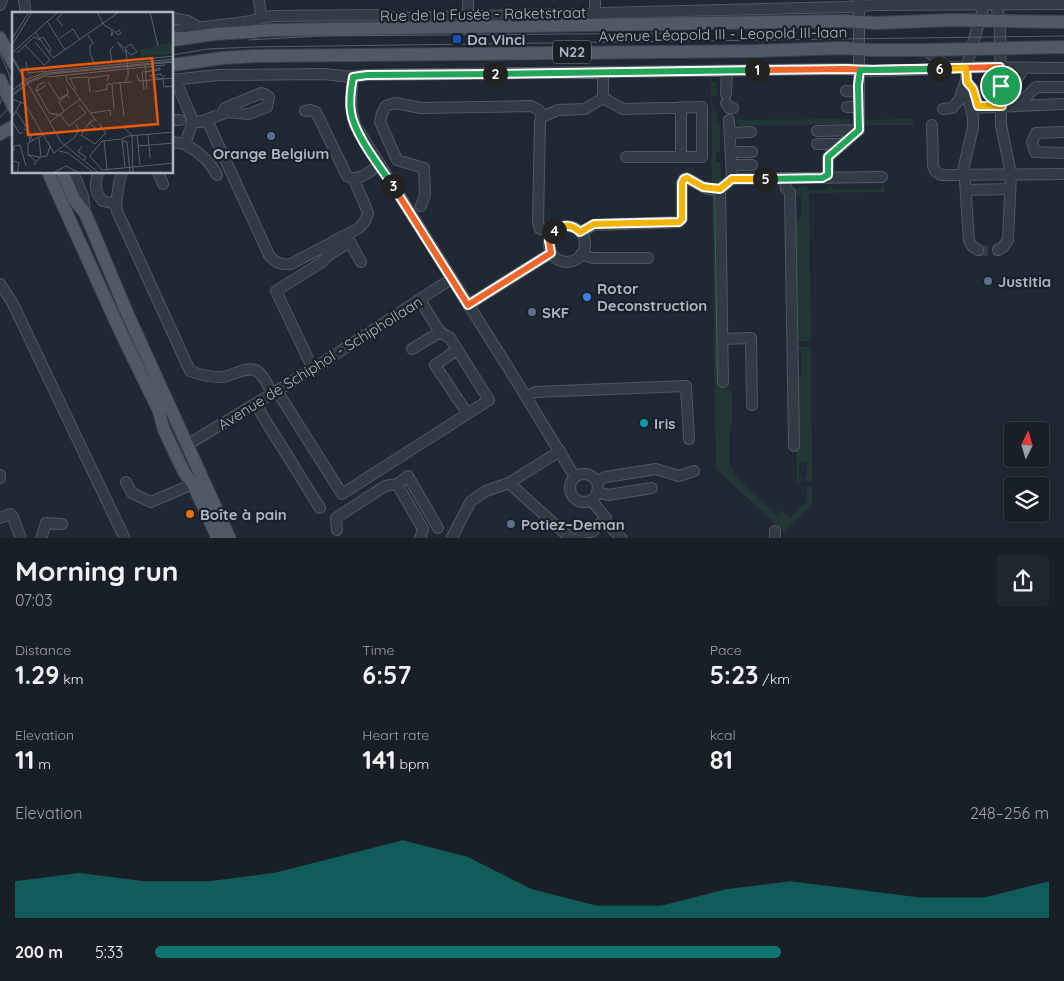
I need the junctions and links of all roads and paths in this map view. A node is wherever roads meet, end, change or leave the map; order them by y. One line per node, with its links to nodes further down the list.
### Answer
1 (2, 0): 7 (street)
2 (259, 0): 13 (street)
3 (468, 0): 12 (street)
4 (595, 0): 11 (street)
5 (860, 3): 8 (street, Rue de la Fusée - Raketstraat); 9 (street, Rue de la Fusée - Raketstraat); 16 (street)
6 (1064, 4): 10 (street, Rue de la Fusée - Raketstraat)
7 (0, 5)
8 (740, 5): 11 (street, Rue de la Fusée - Raketstraat)
9 (984, 5): 10 (street, Rue de la Fusée - Raketstraat); 15 (street)
10 (996, 5): 17 (street)
11 (595, 13): 12 (street, Rue de la Fusée - Raketstraat)
12 (468, 16): 13 (street, Rue de la Fusée - Raketstraat)
13 (261, 17): 19 (street, Rue de la Fusée - Raketstraat)
14 (174, 18): 19 (street)
15 (979, 21): 16 (main road, Avenue Léopold III - Leopold III-laan / N22); 17 (main road, Avenue Léopold III - Leopold III-laan / N22); 25 (street)
16 (860, 22): 19 (main road, Avenue Léopold III - Leopold III-laan / N22); 26 (street)
17 (1000, 22): 18 (main road, Avenue Léopold III - Leopold III-laan); 24 (street)
18 (1064, 22)
19 (207, 29): 20 (street, Rue de la Fusée - Raketstraat); 21 (main road, Avenue Léopold III - Leopold III-laan / N22)
20 (174, 31)
21 (174, 39)
22 (6, 47): 28 (main road)
23 (1064, 47): 24 (main road, Avenue Léopold III - Leopold III-laan)
24 (1000, 48): 25 (main road, Avenue Léopold III - Leopold III-laan / N22); 30 (street)
25 (971, 49): 27 (main road, Avenue Léopold III - Leopold III-laan / N22); 32 (street)
26 (860, 50): 27 (main road, Avenue Léopold III - Leopold III-laan / N22); 29 (main road, Avenue Léopold III - Leopold III-laan / N22); 35 (street)
27 (926, 50): 31 (street)
28 (12, 60)
29 (174, 65)
30 (1000, 67): 32 (street); 33 (street); 49 (street)
31 (947, 68): 32 (street); 35 (street)
32 (966, 68): 41 (street)
33 (1024, 68): 34 (street); 49 (street)
34 (1064, 68)
35 (860, 70): 36 (street); 44 (street)
36 (727, 71): 37 (street); 47 (street)
37 (603, 73): 38 (street); 46 (street)
38 (353, 77): 39 (street); 75 (street)
39 (174, 79): 62 (street)
40 (0, 80): 45 (main road)
41 (966, 81): 55 (street); 56 (street)
42 (1064, 87): 51 (street)
43 (846, 91): 44 (street)
44 (858, 92): 54 (street)
45 (6, 93): 48 (main road)
46 (603, 98): 52 (street); 59 (street)
47 (728, 102)
48 (12, 104)
49 (1002, 104): 51 (street); 55 (street); 83 (street)
50 (1064, 104): 51 (street)
51 (1018, 106)
52 (681, 107): 73 (street); 73 (street)
53 (847, 107): 54 (street)
54 (859, 107): 69 (street)
55 (974, 107): 82 (street)
56 (944, 109)
57 (305, 111): 89 (street)
58 (222, 113): 60 (street)
59 (542, 117): 96 (street); 98 (street)
60 (207, 120): 62 (street); 89 (street)
61 (729, 120): 71 (street)
62 (193, 121): 68 (street)
63 (932, 125): 82 (street)
64 (12, 127): 66 (main road)
65 (1064, 132): 72 (street)
66 (0, 134)
67 (174, 142): 68 (street)
68 (185, 144): 85 (street)
69 (845, 145): 70 (street); 70 (street); 70 (street); 88 (street)
70 (817, 148)
71 (731, 149): 71 (street); 90 (street)
72 (1064, 153)
73 (682, 156): 74 (street)
74 (626, 157)
75 (379, 165): 89 (street); 106 (street)
76 (49, 174): 117 (main road)
77 (63, 174): 97 (main road)
78 (74, 174): 97 (street)
79 (98, 174): 95 (street)
80 (121, 174): 95 (street)
81 (159, 174): 91 (street)
82 (965, 174): 83 (street); 94 (street)
83 (1011, 174): 84 (street); 93 (street)
84 (1064, 174)
85 (217, 176)
86 (882, 177): 88 (street)
87 (785, 178): 88 (street); 90 (street); 124 (street)
88 (825, 178)
89 (354, 179)
90 (732, 179): 92 (street)
91 (164, 184)
92 (720, 189): 99 (street); 111 (street)
93 (1010, 189): 94 (street); 101 (street)
94 (966, 190): 100 (street)
95 (116, 204): 116 (street)
96 (421, 206)
97 (85, 213): 123 (main road)
98 (540, 229)
99 (580, 232): 102 (street); 103 (street)
100 (978, 250)
101 (998, 250)
102 (551, 253): 103 (street); 109 (street)
103 (582, 254): 104 (street)
104 (648, 258)
105 (361, 262): 114 (street)
106 (451, 279): 108 (street, Avenue de Schiphol - Schiphollaan); 109 (street)
107 (0, 284): 142 (street)
108 (420, 300): 110 (street); 114 (street, Avenue de Schiphol - Schiphollaan)
109 (468, 305): 118 (street)
110 (440, 332): 112 (street); 113 (street)
111 (723, 339): 115 (street); 120 (street)
112 (412, 349)
113 (457, 350): 121 (street); 121 (street)
114 (313, 369): 116 (street, Avenue de Schiphol - Schiphollaan)
115 (723, 382)
116 (275, 392): 119 (street, Avenue de Schiphol - Schiphollaan); 121 (street)
117 (150, 394): 123 (street); 129 (main road)
118 (526, 398): 122 (street); 125 (street)
119 (257, 404): 123 (street, Avenue de Schiphol - Schiphollaan); 134 (street)
120 (752, 405)
121 (467, 413)
122 (689, 439)
123 (188, 445): 129 (street); 144 (main road)
124 (794, 446)
125 (560, 451): 127 (street); 131 (street)
126 (694, 471): 133 (street)
127 (575, 477): 133 (street); 133 (street)
128 (126, 482): 129 (street)
129 (193, 484): 143 (main road)
130 (397, 484): 138 (street); 139 (street); 139 (street)
131 (509, 484): 145 (street); 146 (street)
132 (652, 488): 133 (street)
133 (594, 491): 136 (street)
134 (320, 508)
135 (0, 518): 140 (street)
136 (604, 520): 147 (street); 148 (street)
137 (62, 524): 141 (street)
138 (337, 530)
139 (421, 534)
140 (21, 538)
141 (41, 538)
142 (125, 538)
143 (218, 538)
144 (230, 538)
145 (451, 538)
146 (571, 538)
147 (578, 538)
148 (622, 538)

